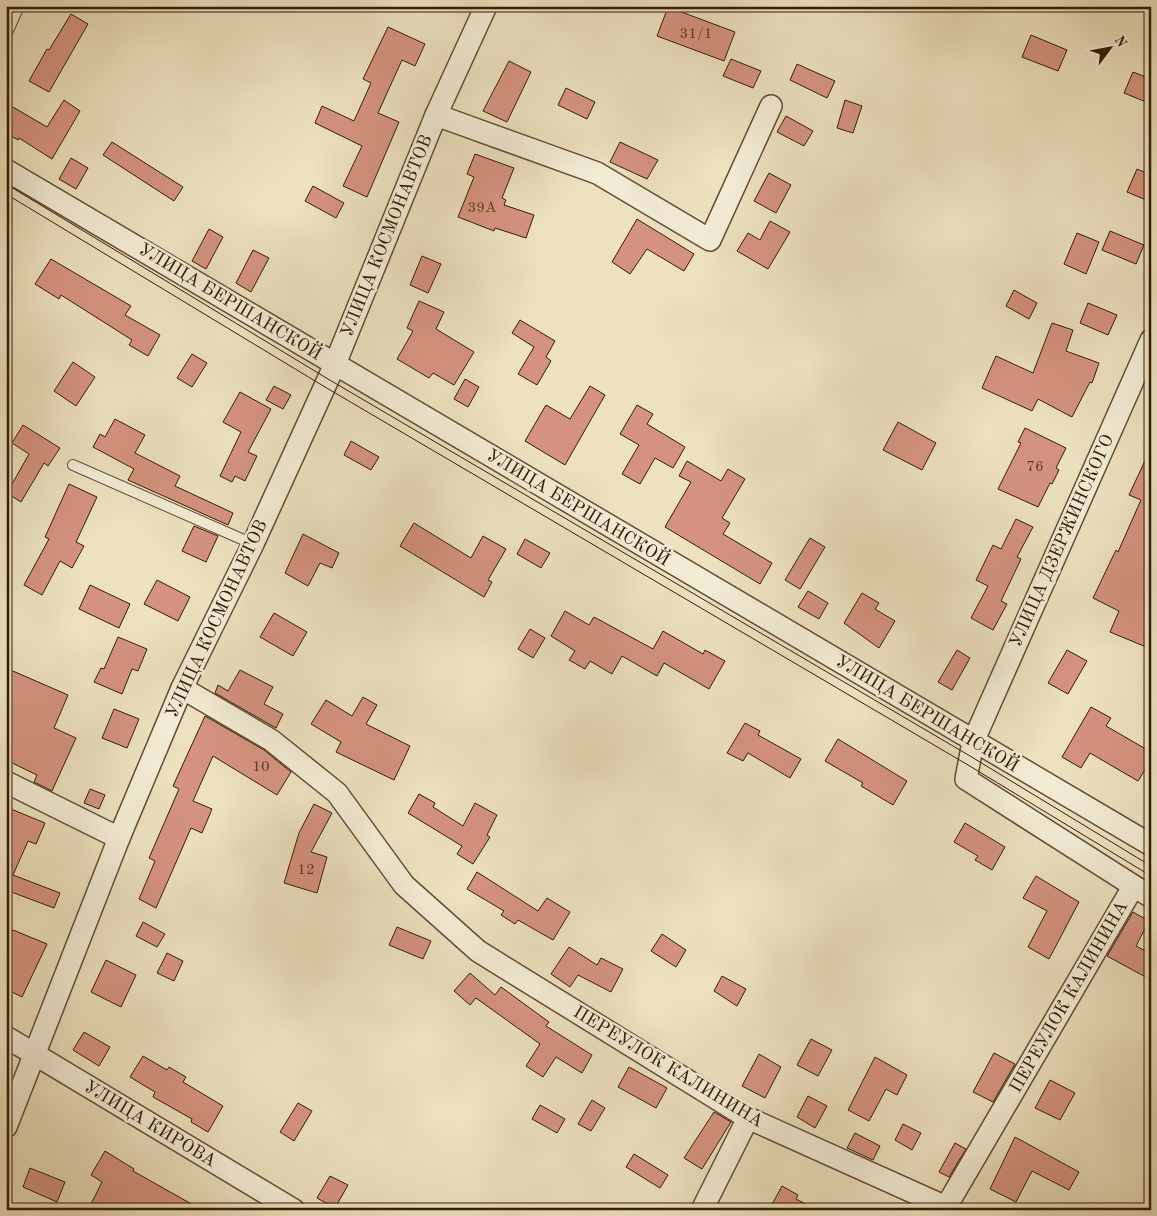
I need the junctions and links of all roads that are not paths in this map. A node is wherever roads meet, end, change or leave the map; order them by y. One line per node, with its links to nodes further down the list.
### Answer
1 (19, 6): 3 (lane)
2 (486, 6): 5 (street, УЛИЦА КОСМОНАВТОВ)
3 (6, 35)
4 (771, 106): 5 (street, УЛИЦА КОСМОНАВТОВ)
5 (436, 115): 8 (street, УЛИЦА КОСМОНАВТОВ)
6 (6, 170): 8 (street, УЛИЦА БЕРШАНСКОЙ)
7 (1151, 340): 12 (street, УЛИЦА ДЗЕРЖИНСКОГО)
8 (335, 364): 10 (street, УЛИЦА КОСМОНАВТОВ); 12 (street, УЛИЦА БЕРШАНСКОЙ)
9 (73, 465): 10 (lane)
10 (253, 544): 11 (street, УЛИЦА КОСМОНАВТОВ)
11 (182, 688): 14 (street, УЛИЦА КОСМОНАВТОВ); 19 (street, ПЕРЕУЛОК КАЛИНИНА)
12 (973, 742): 15 (street, УЛИЦА БЕРШАНСКОЙ); 16 (street, УЛИЦА ДЗЕРЖИНСКОГО)
13 (6, 782): 14 (street)
14 (119, 838): 18 (street, УЛИЦА КОСМОНАВТОВ)
15 (1151, 845)
16 (1142, 892): 21 (street, ПЕРЕУЛОК КАЛИНИНА)
17 (6, 1037): 18 (street, УЛИЦА КИРОВА)
18 (35, 1056): 20 (street, УЛИЦА КОСМОНАВТОВ); 22 (street, УЛИЦА КИРОВА)
19 (748, 1118): 21 (street, ПЕРЕУЛОК КАЛИНИНА); 23 (street)
20 (6, 1128)
21 (949, 1208)
22 (294, 1210)
23 (702, 1210)

